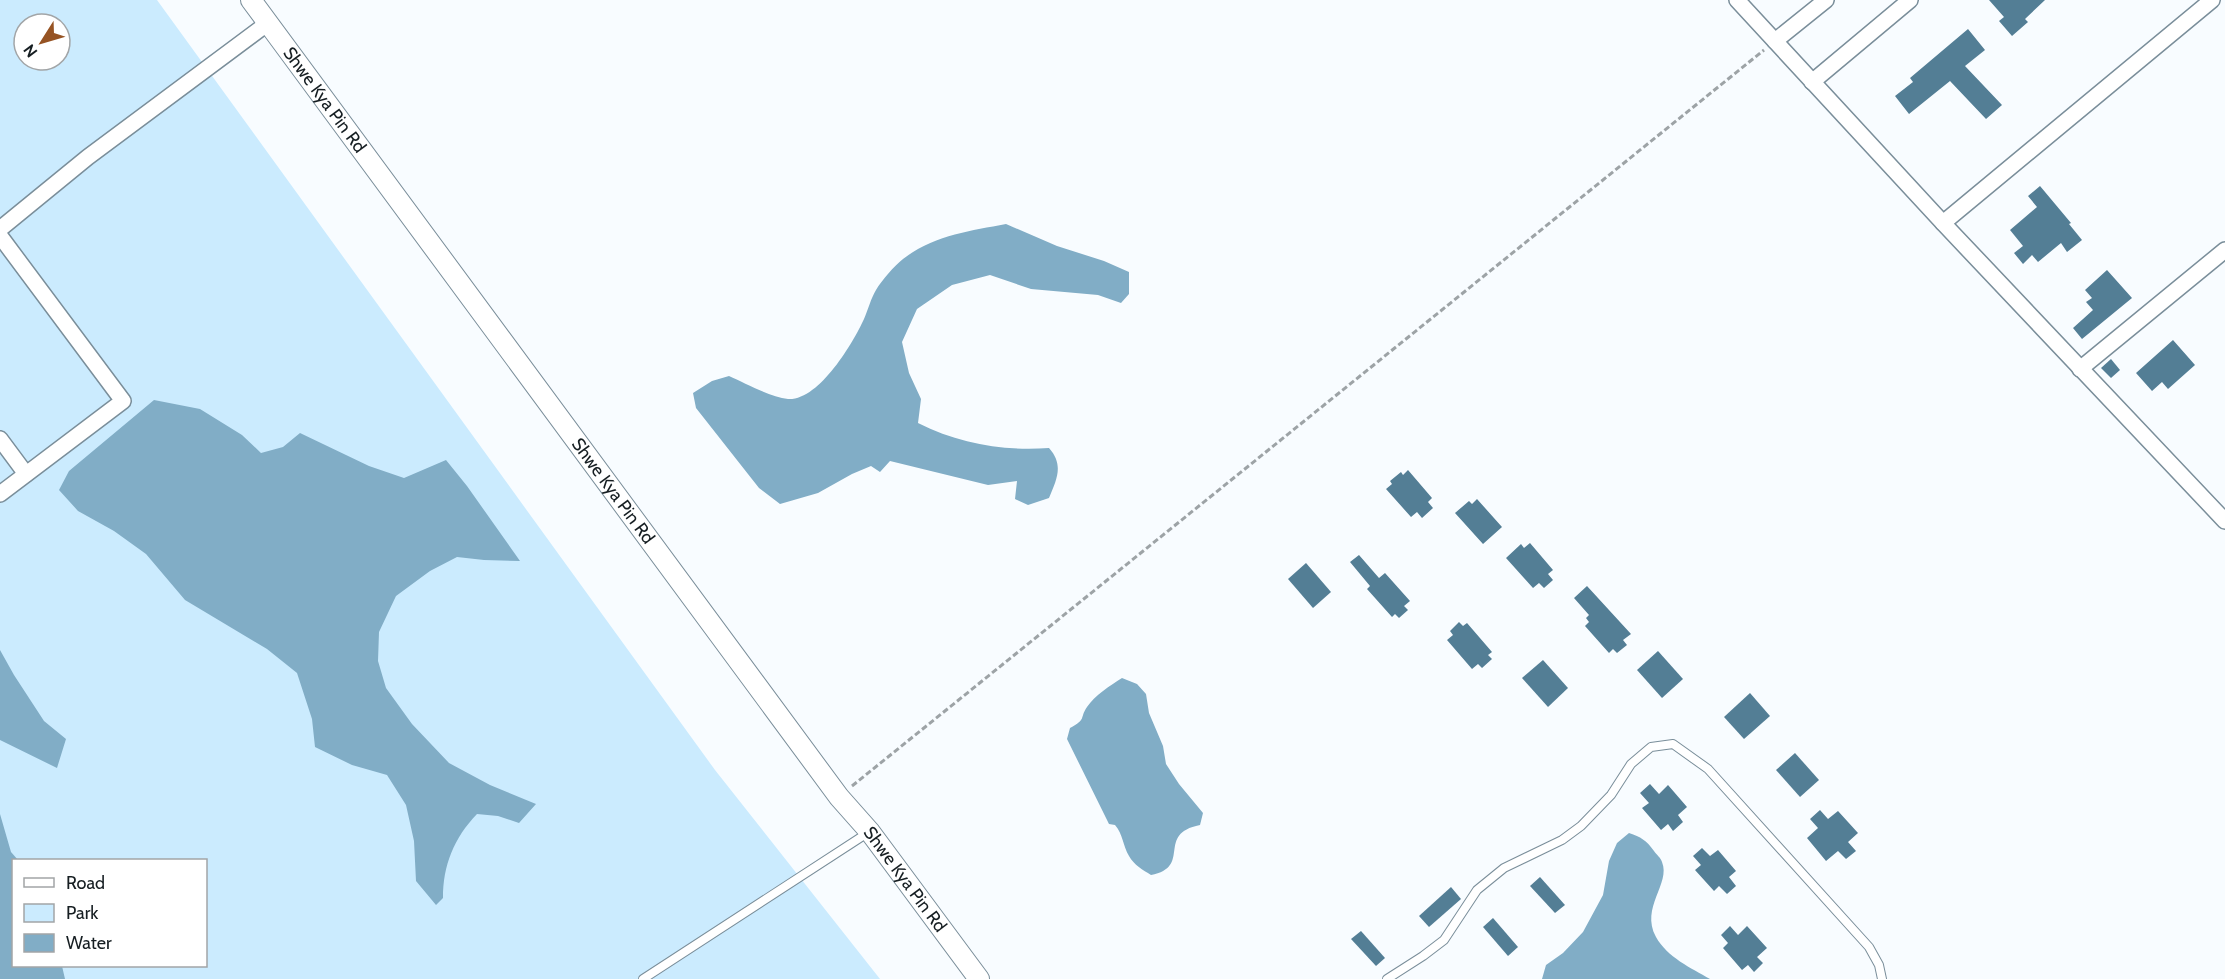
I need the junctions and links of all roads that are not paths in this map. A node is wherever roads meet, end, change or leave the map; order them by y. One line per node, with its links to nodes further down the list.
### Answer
1 (251, 0): 6 (street, Shwe Kya Pin Rd)
2 (1737, 0): 7 (street)
3 (1826, 0): 7 (street)
4 (1910, 0): 8 (street)
5 (2212, 0): 9 (street)
6 (268, 23): 10 (street); 18 (street, Shwe Kya Pin Rd)
7 (1775, 41): 8 (street)
8 (1812, 82): 9 (street)
9 (1942, 223): 13 (street)
10 (0, 229)
11 (0, 236): 15 (street)
12 (2225, 250): 13 (street)
13 (2080, 369): 17 (street)
14 (0, 439): 15 (street)
15 (26, 474): 16 (street)
16 (0, 494)
17 (2225, 521)
18 (870, 832): 19 (lane); 20 (street, Shwe Kya Pin Rd)
19 (643, 979)
20 (978, 979)
21 (1386, 979): 22 (lane)
22 (1882, 979)

